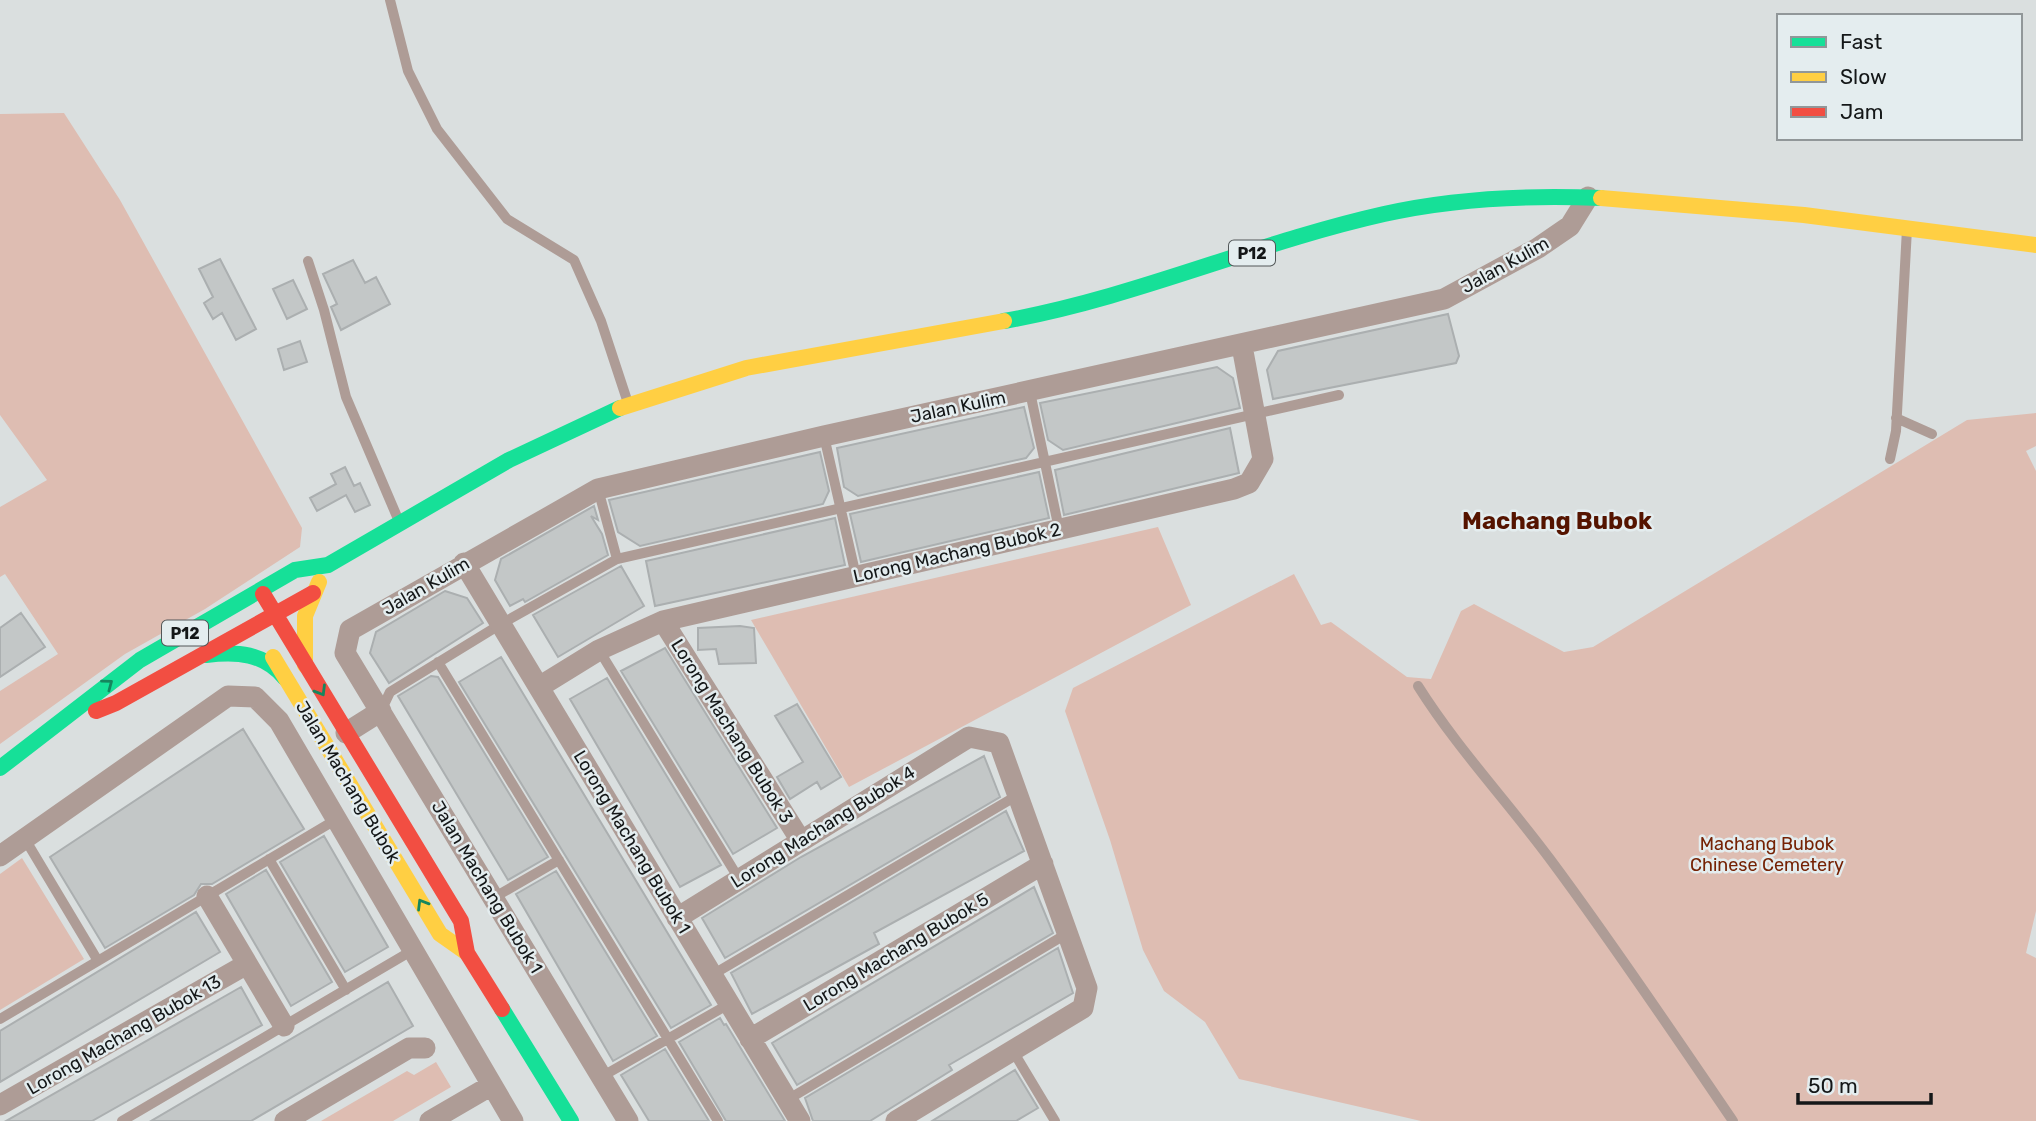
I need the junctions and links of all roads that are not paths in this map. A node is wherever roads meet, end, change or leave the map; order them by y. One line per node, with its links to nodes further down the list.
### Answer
1 (390, 0): 9 (lane)
2 (1588, 197): 3 (main road, P12); 6 (street, Jalan Kulim); 9 (main road, P12)
3 (1907, 227): 4 (main road, P12); 11 (lane)
4 (2036, 245)
5 (308, 261): 18 (lane)
6 (1242, 346): 7 (street, Jalan Kulim); 10 (street, Lorong Machang Bubok 2)
7 (1030, 392): 13 (street, Jalan Kulim); 15 (lane)
8 (1339, 395): 10 (lane)
9 (629, 405): 18 (main road, P12)
10 (1256, 414): 15 (lane); 19 (street, Lorong Machang Bubok 2)
11 (1896, 418): 12 (lane); 14 (lane)
12 (1932, 434)
13 (824, 436): 16 (street, Jalan Kulim); 17 (lane)
14 (1890, 460)
15 (1045, 462): 17 (lane); 19 (lane)
16 (598, 489): 20 (lane); 21 (street, Jalan Kulim)
17 (841, 508): 20 (lane); 23 (lane)
18 (399, 522): 22 (main road, P12)
19 (1059, 529): 23 (street, Lorong Machang Bubok 2)
20 (617, 559): 29 (lane)
21 (464, 563): 29 (street, Lorong Machang Bubok 1); 32 (street, Jalan Kulim)
22 (328, 565): 24 (main road, P12); 25 (main road)
23 (856, 576): 28 (street, Lorong Machang Bubok 2)
24 (261, 590): 26 (main road, P12); 27 (main road, Jalan Machang Bubok)
25 (313, 593): 27 (main road, P12); 35 (main road)
26 (240, 601): 30 (main road, Jalan Machang Bubok); 40 (main road, P12, one-way to 26)
27 (274, 614): 30 (main road, P12); 35 (main road, Jalan Machang Bubok)
28 (663, 621): 31 (street, Lorong Machang Bubok 2); 46 (street, Lorong Machang Bubok 3)
29 (501, 624): 34 (lane); 38 (street, Lorong Machang Bubok 1)
30 (261, 637): 33 (main road, P12); 36 (main road, Jalan Machang Bubok)
31 (599, 650): 38 (street, Lorong Machang Bubok 2); 51 (lane)
32 (345, 653): 39 (street, Jalan Machang Bubok 1)
33 (203, 655): 36 (main road); 40 (main road, P12)
34 (438, 662): 39 (lane); 49 (lane)
35 (305, 665): 41 (main road, Jalan Machang Bubok, one-way to 41)
36 (285, 678): 57 (main road, Jalan Machang Bubok, one-way to 36)
37 (1418, 686): 86 (lane)
38 (539, 687): 54 (street, Lorong Machang Bubok 1)
39 (380, 711): 41 (street); 53 (street, Jalan Machang Bubok 1)
40 (54, 726): 42 (main road, P12)
41 (346, 733): 55 (main road, Jalan Machang Bubok)
42 (0, 768)
43 (1018, 795): 46 (street, Lorong Machang Bubok 4); 50 (street); 62 (lane)
44 (337, 819): 45 (street); 48 (lane); 58 (street)
45 (26, 839): 47 (street); 60 (lane)
46 (801, 841): 51 (street, Lorong Machang Bubok 4)
47 (0, 856)
48 (270, 859): 52 (lane); 63 (lane)
49 (559, 860): 53 (lane); 67 (lane)
50 (1043, 864): 56 (street); 68 (street, Lorong Machang Bubok 5)
51 (739, 879): 54 (street, Lorong Machang Bubok 4)
52 (208, 896): 60 (lane); 61 (street)
53 (493, 898): 71 (street, Jalan Machang Bubok 1)
54 (677, 918): 62 (street, Lorong Machang Bubok 1)
55 (460, 922): 57 (street); 59 (main road, Jalan Machang Bubok)
56 (1068, 933): 70 (street); 73 (lane)
57 (440, 934): 58 (street); 59 (main road, Jalan Machang Bubok)
58 (413, 950): 63 (lane); 72 (street)
59 (467, 953): 80 (main road, Jalan Machang Bubok)
60 (98, 961): 65 (lane)
61 (247, 964): 66 (street); 74 (street, Lorong Machang Bubok 13)
62 (712, 975): 64 (street, Lorong Machang Bubok 1)
63 (346, 990): 66 (lane)
64 (729, 1004): 67 (lane); 68 (street, Lorong Machang Bubok 1)
65 (0, 1019)
66 (284, 1026): 76 (lane)
67 (668, 1039): 71 (lane); 82 (lane)
68 (750, 1039): 73 (street, Lorong Machang Bubok 1)
69 (425, 1048): 77 (street)
70 (1013, 1051): 75 (lane); 84 (street)
71 (601, 1077): 81 (street, Jalan Machang Bubok 1)
72 (492, 1084): 78 (street); 79 (street)
73 (787, 1100): 83 (street, Lorong Machang Bubok 1)
74 (0, 1105)
75 (1053, 1118): 85 (lane)
76 (122, 1121)
77 (285, 1121)
78 (430, 1121)
79 (513, 1121)
80 (571, 1121)
81 (628, 1121)
82 (718, 1121)
83 (800, 1121)
84 (896, 1121)
85 (1040, 1121)
86 (1733, 1121)

